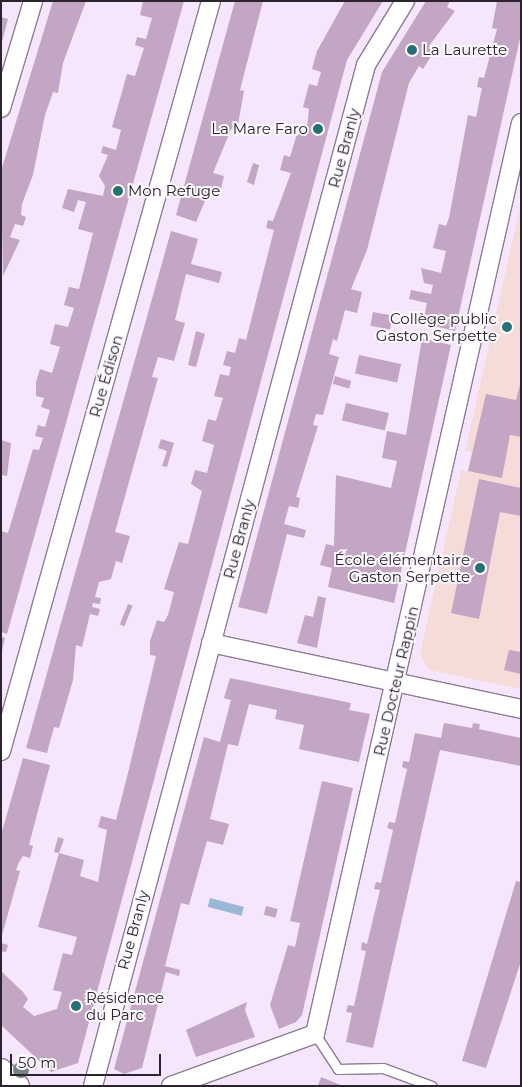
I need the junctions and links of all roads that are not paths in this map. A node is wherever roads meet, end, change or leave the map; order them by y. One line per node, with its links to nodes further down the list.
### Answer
1 (34, 1): 4 (street)
2 (211, 1): 9 (street, Rue Édison)
3 (405, 1): 6 (street, Rue Branly)
4 (1, 108)
5 (521, 122): 7 (street, Rue Docteur Rappin)
6 (211, 643): 7 (street); 13 (street, Rue Branly)
7 (396, 680): 8 (street); 10 (street, Rue Docteur Rappin)
8 (521, 709)
9 (1, 751)
10 (315, 1034): 14 (street); 15 (lane)
11 (1, 1070): 12 (street)
12 (18, 1086)
13 (93, 1086)
14 (171, 1086)
15 (432, 1086)

